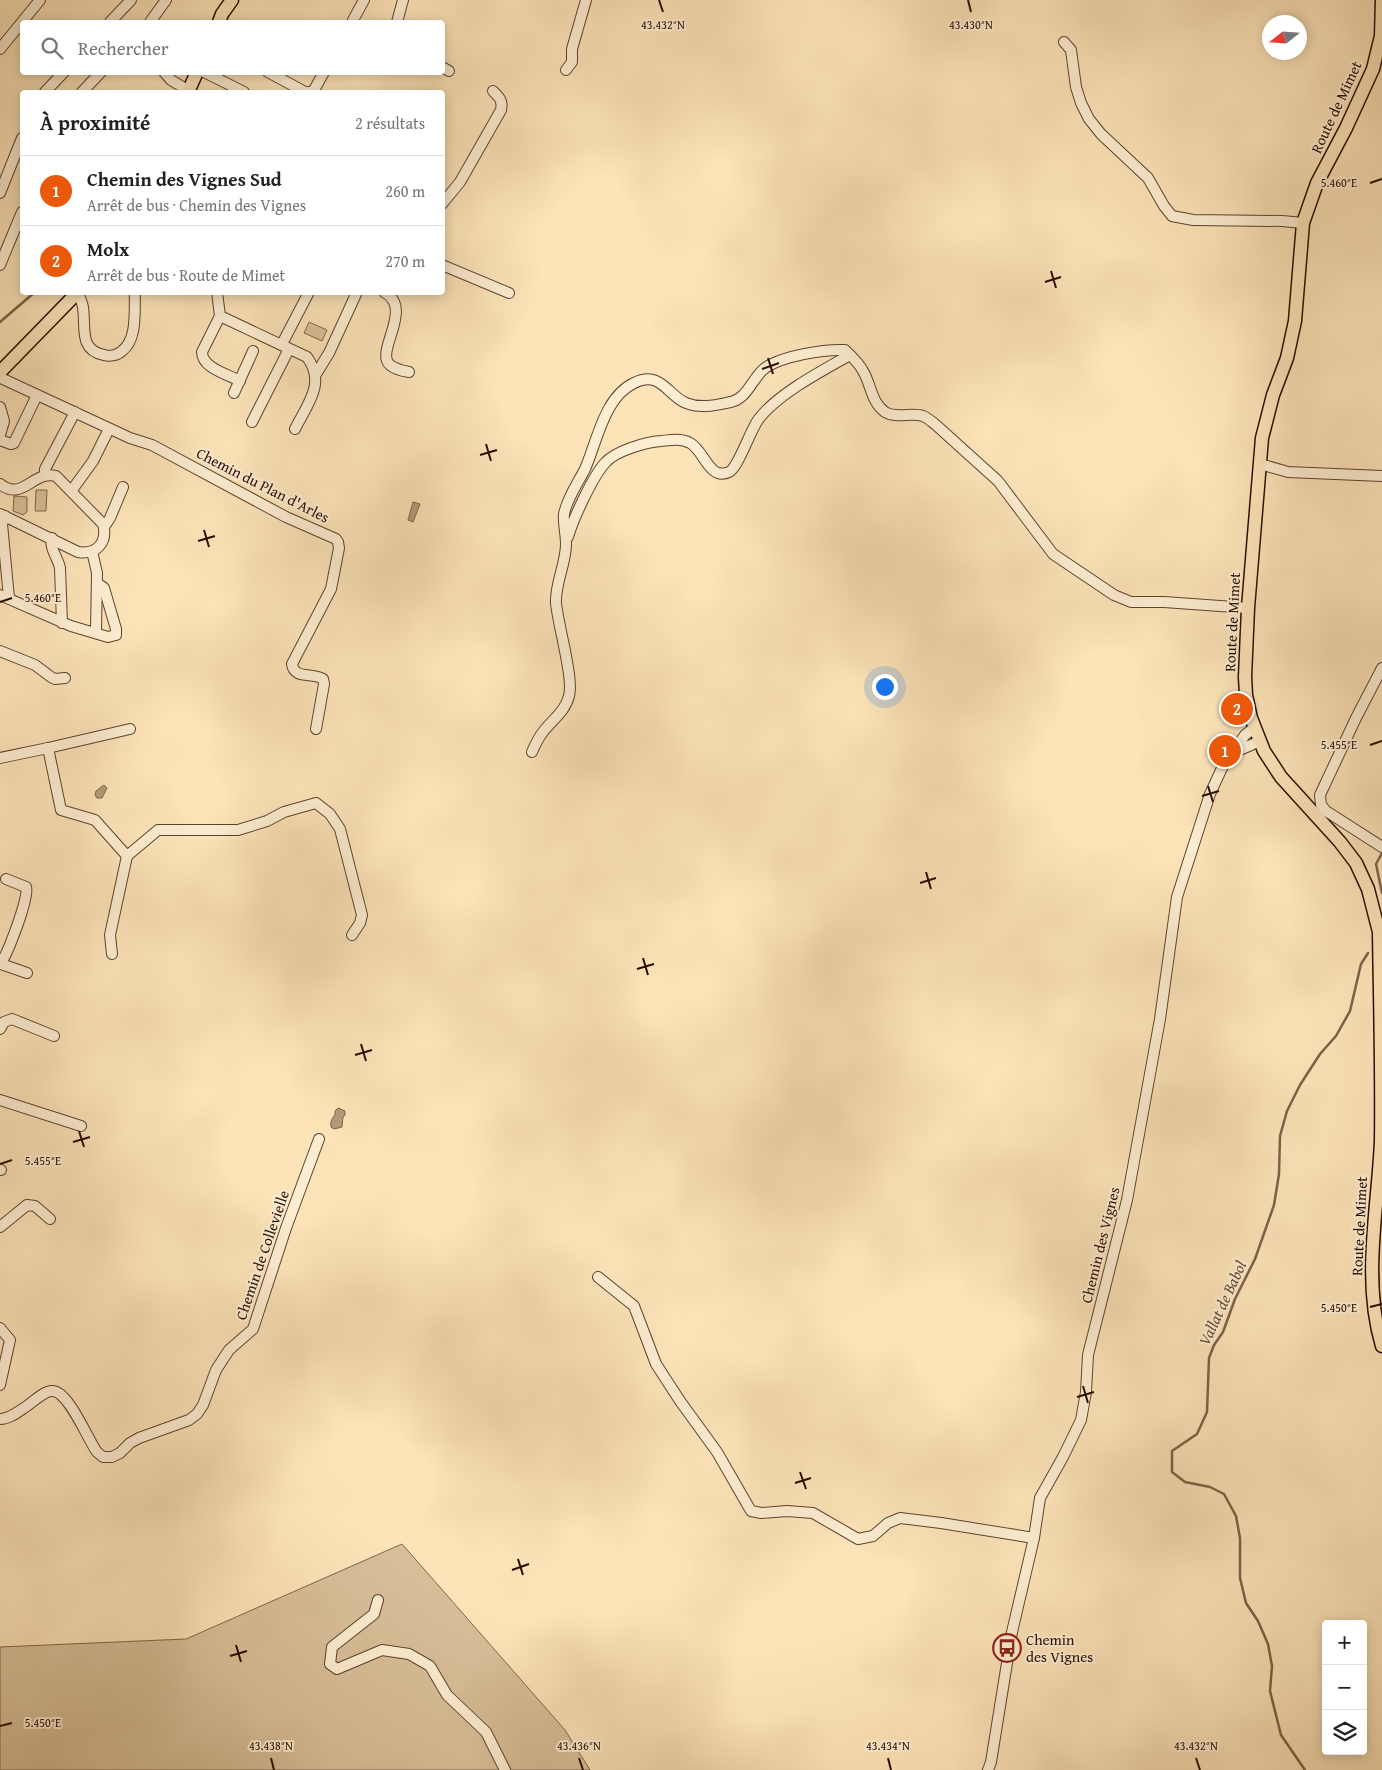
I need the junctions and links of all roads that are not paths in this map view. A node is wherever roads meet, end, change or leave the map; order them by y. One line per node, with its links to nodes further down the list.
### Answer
1 (40, 0): 11 (street)
2 (131, 0): 12 (street)
3 (166, 0): 13 (street)
4 (225, 0): 10 (main road)
5 (232, 0): 10 (main road)
6 (364, 0): 14 (street)
7 (402, 0): 15 (street)
8 (586, 0): 19 (street)
9 (1382, 0): 39 (main road, Route de Mimet)
10 (220, 18)
11 (24, 20)
12 (112, 20)
13 (154, 20)
14 (353, 20)
15 (397, 20)
16 (20, 24): 18 (street)
17 (1064, 42): 39 (street)
18 (0, 49)
19 (566, 70)
20 (61, 75): 27 (street)
21 (98, 75): 28 (street)
22 (167, 75): 29 (street)
23 (196, 75): 30 (main road)
24 (210, 75): 31 (street)
25 (274, 75): 32 (street)
26 (322, 75): 33 (street)
27 (47, 90)
28 (84, 90)
29 (186, 90)
30 (190, 90)
31 (240, 90)
32 (301, 90)
33 (314, 90)
34 (493, 91): 37 (street)
35 (20, 143): 36 (street)
36 (0, 192)
37 (445, 200)
38 (20, 217): 40 (street)
39 (1303, 223): 67 (main road, Route de Mimet)
40 (0, 265)
41 (445, 266): 42 (street)
42 (509, 293)
43 (76, 295): 55 (main road)
44 (79, 295): 45 (street)
45 (135, 295)
46 (217, 295): 50 (street)
47 (308, 295): 51 (street)
48 (356, 295): 56 (street)
49 (388, 295): 54 (street)
50 (220, 316): 51 (street); 57 (street)
51 (286, 347): 56 (street); 62 (street)
52 (253, 351): 57 (street)
53 (850, 355): 76 (street); 76 (street); 80 (street)
54 (409, 372)
55 (0, 374): 59 (street, Chemin du Plan d'Arles)
56 (316, 374): 64 (street)
57 (240, 381): 58 (street)
58 (234, 394)
59 (37, 395): 61 (street, Chemin du Plan d'Arles); 66 (street)
60 (0, 407): 65 (street)
61 (75, 412): 63 (street, Chemin du Plan d'Arles); 68 (street)
62 (252, 422)
63 (110, 428): 72 (street); 88 (street, Chemin du Plan d'Arles)
64 (295, 429)
65 (0, 435)
66 (0, 440)
67 (1260, 464): 69 (street); 80 (main road, Route de Mimet)
68 (45, 475): 70 (street); 72 (street)
69 (1382, 476)
70 (0, 484)
71 (123, 487): 74 (street)
72 (72, 490): 74 (street)
73 (2, 515): 75 (street); 79 (street)
74 (104, 528): 77 (street)
75 (52, 538): 77 (street); 81 (street)
76 (566, 544): 91 (street)
77 (92, 551): 78 (street)
78 (97, 583): 82 (street); 82 (street)
79 (4, 597): 81 (street)
80 (1248, 608): 86 (main road, Route de Mimet)
81 (62, 623): 82 (street)
82 (96, 632)
83 (0, 651): 85 (street)
84 (1382, 668): 94 (street)
85 (65, 678)
86 (1254, 728): 89 (main road, Route de Mimet); 92 (street, Chemin des Vignes)
87 (130, 729): 90 (street)
88 (316, 730)
89 (1260, 741): 92 (street); 97 (main road, Route de Mimet)
90 (48, 748): 93 (street); 95 (street)
91 (532, 752)
92 (1231, 754): 115 (street, Chemin des Vignes)
93 (0, 758)
94 (1382, 847)
95 (127, 856): 98 (street); 99 (street)
96 (6, 879): 100 (street)
97 (1380, 931): 102 (main road, Route de Mimet)
98 (352, 935)
99 (112, 954)
100 (1, 964): 101 (street)
101 (27, 973)
102 (1381, 1017): 112 (main road, Route de Mimet)
103 (0, 1029): 104 (street)
104 (54, 1036)
105 (0, 1100): 106 (street)
106 (81, 1126)
107 (319, 1139): 114 (street, Chemin de Collevielle)
108 (50, 1219): 109 (street)
109 (0, 1227)
110 (598, 1277): 115 (street)
111 (0, 1328): 113 (street)
112 (1382, 1346)
113 (0, 1385)
114 (0, 1420)
115 (1034, 1538): 118 (street, Chemin des Vignes)
116 (378, 1600): 117 (street)
117 (505, 1770)
118 (988, 1770)

